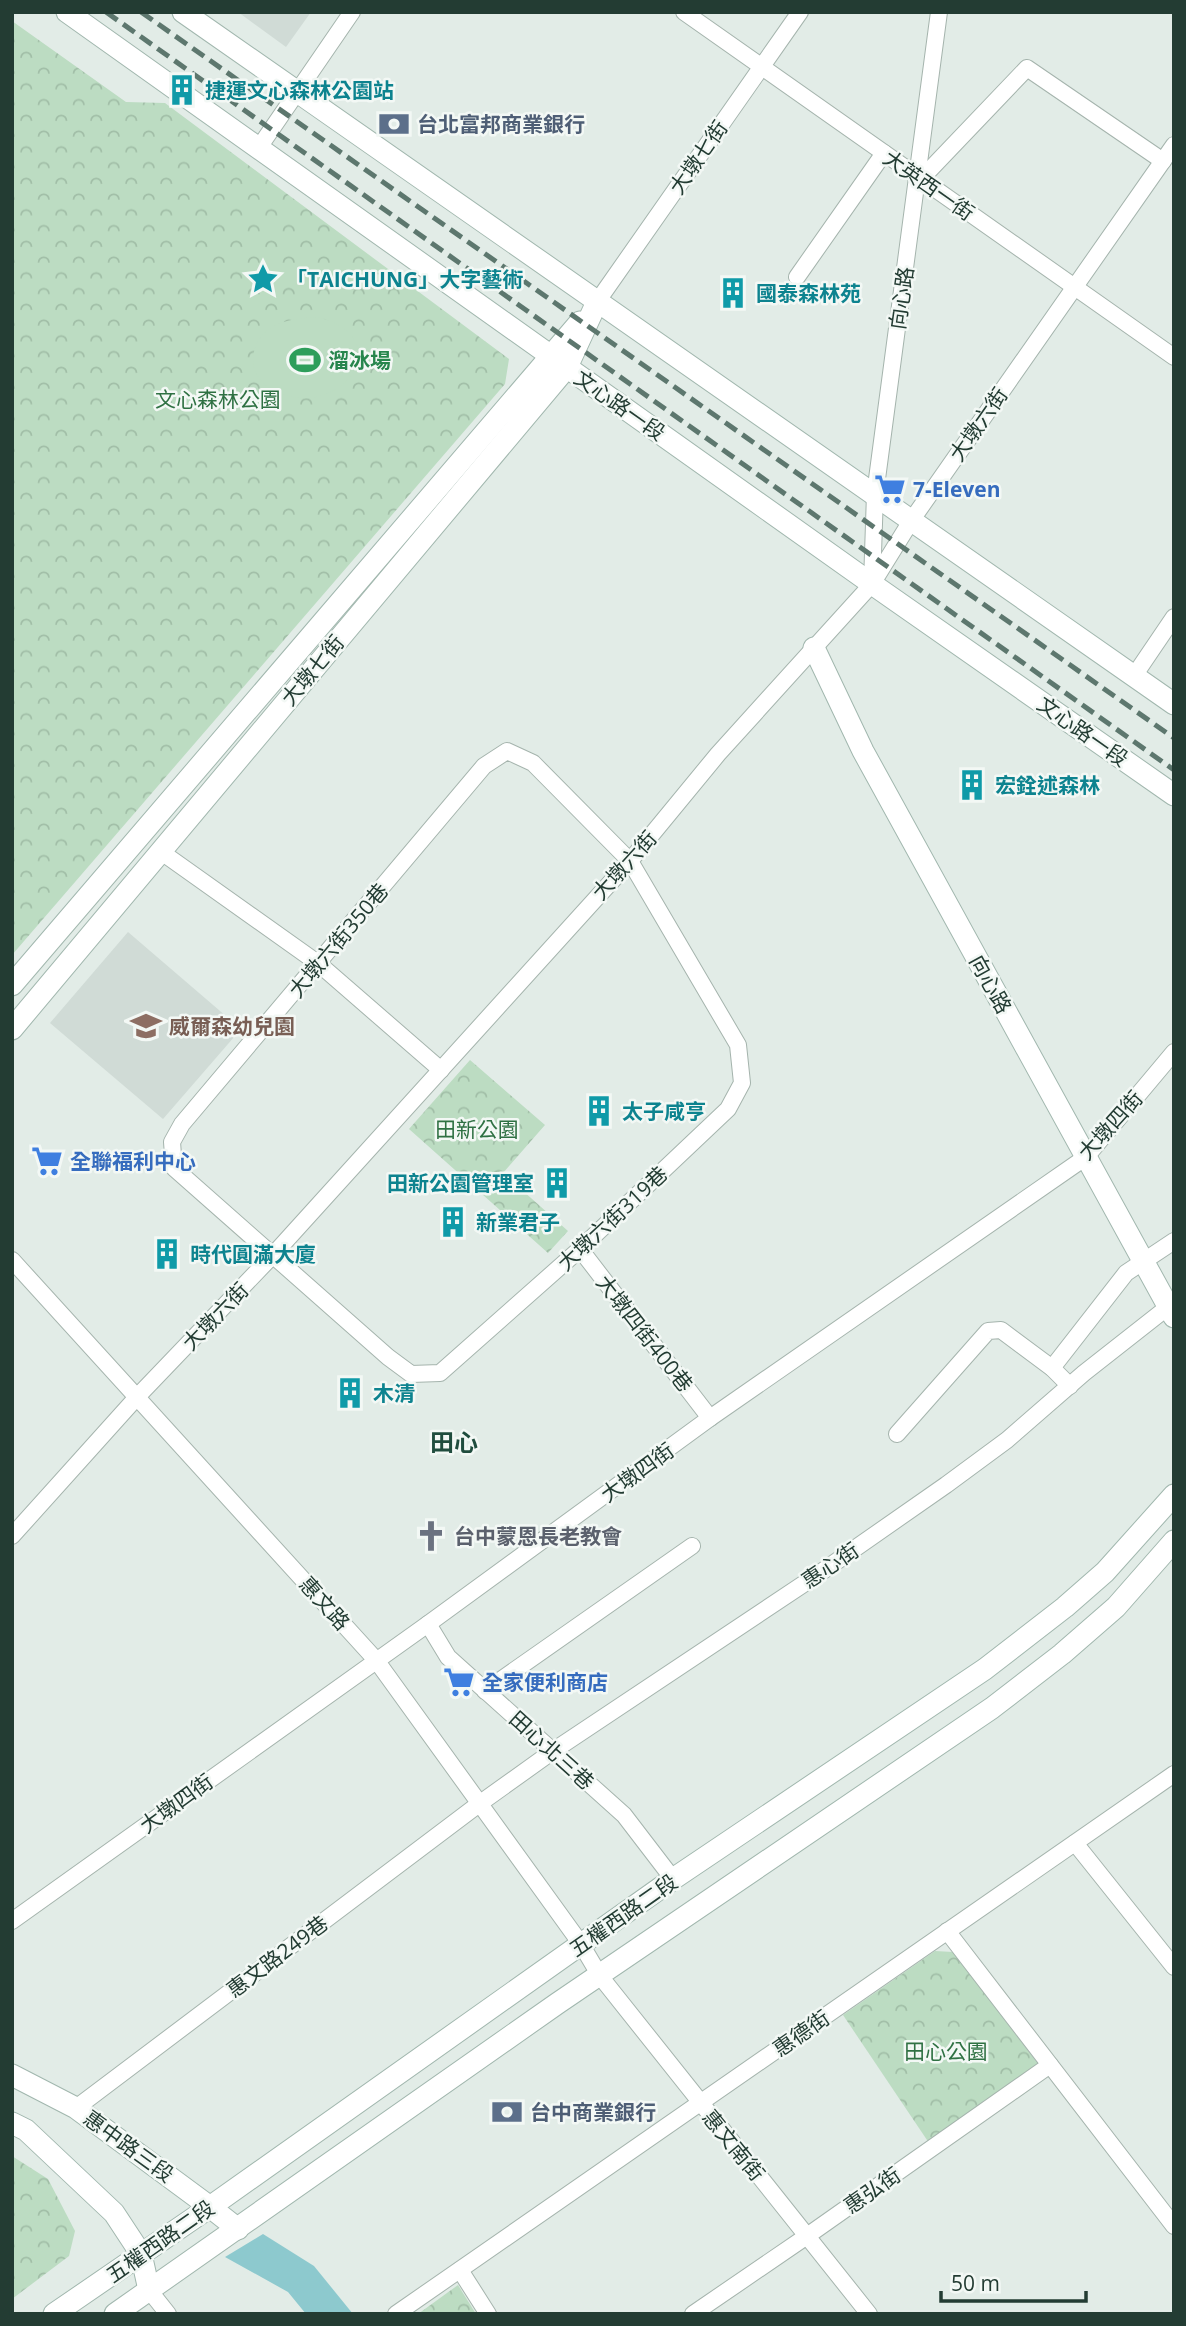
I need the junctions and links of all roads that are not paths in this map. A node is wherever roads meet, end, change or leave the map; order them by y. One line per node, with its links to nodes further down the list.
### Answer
1 (67, 12): 10 (main road, 文心路一段)
2 (183, 12): 8 (main road)
3 (352, 12): 8 (street)
4 (684, 12): 7 (street, 大英西一街)
5 (800, 12): 7 (street, 大墩七街)
6 (939, 12): 13 (street, 向心路)
7 (761, 67): 11 (street, 大英西一街); 16 (street, 大墩七街)
8 (296, 93): 10 (street); 16 (main road)
9 (1174, 145): 12 (street, 大墩六街)
10 (258, 149): 18 (main road, 文心路一段)
11 (884, 153): 13 (street, 大英西一街); 14 (street)
12 (1163, 161): 13 (street); 15 (street, 大墩六街)
13 (919, 178): 15 (street, 大英西一街); 19 (street, 向心路)
14 (797, 277)
15 (1074, 287): 17 (street, 大英西一街); 20 (street, 大墩六街)
16 (597, 302): 18 (main road, 大墩七街); 19 (main road)
17 (1174, 357)
18 (559, 362): 21 (main road, 文心路一段); 27 (main road, 大墩七街); 30 (main road, 大墩七街)
19 (875, 494): 20 (main road); 21 (street, 向心路)
20 (911, 521): 21 (street, 大墩六街); 24 (main road)
21 (872, 584): 23 (street, 大墩六街); 26 (main road, 文心路一段)
22 (1174, 617): 24 (street)
23 (814, 648): 28 (street, 大墩六街); 34 (main road, 向心路)
24 (1133, 676): 25 (main road)
25 (1174, 704)
26 (1174, 795)
27 (160, 851): 29 (street); 31 (main road, 大墩七街)
28 (630, 860): 29 (street, 大墩六街350巷); 33 (street, 大墩六街); 36 (street, 大墩六街319巷)
29 (318, 964): 33 (street); 37 (street, 大墩六街350巷)
30 (12, 985)
31 (12, 1029)
32 (1174, 1052): 34 (street, 大墩四街)
33 (441, 1070): 37 (street, 大墩六街)
34 (1086, 1157): 39 (main road, 向心路); 44 (street, 大墩四街)
35 (1174, 1241): 39 (street)
36 (580, 1249): 37 (street, 大墩六街319巷); 44 (street, 大墩四街400巷)
37 (273, 1255): 43 (street, 大墩六街)
38 (12, 1260): 43 (street, 惠文路)
39 (1143, 1263): 40 (main road, 向心路); 41 (street)
40 (1171, 1312): 42 (street, 惠心街)
41 (1052, 1368): 42 (street); 45 (street)
42 (1070, 1387): 53 (street, 惠心街)
43 (137, 1397): 47 (street, 大墩六街); 51 (street, 惠文路)
44 (710, 1418): 50 (street, 大墩四街)
45 (897, 1434)
46 (1174, 1494): 57 (main road, 五權西路二段)
47 (12, 1536)
48 (1174, 1541): 62 (main road, 五權西路二段)
49 (692, 1546): 52 (street)
50 (428, 1624): 51 (street, 大墩四街); 52 (street, 田心北三巷)
51 (376, 1660): 55 (street, 惠文路); 58 (street, 大墩四街)
52 (485, 1691): 53 (street, 田心北三巷)
53 (553, 1751): 55 (street, 惠心街); 57 (street, 田心北三巷)
54 (1174, 1774): 56 (street, 惠德街)
55 (479, 1804): 60 (street, 惠文路); 66 (street, 惠文路249巷)
56 (1074, 1843): 59 (street, 惠德街); 61 (street)
57 (673, 1879): 60 (main road, 五權西路二段)
58 (12, 1921)
59 (947, 1931): 63 (street); 65 (street, 惠德街)
60 (581, 1944): 62 (street, 惠文路); 68 (main road, 五權西路二段)
61 (1174, 1967)
62 (600, 1976): 65 (street, 惠文南街); 70 (main road, 五權西路二段)
63 (1050, 2065): 69 (street); 71 (street, 惠弘街)
64 (12, 2075): 66 (main road, 惠中路三段)
65 (700, 2103): 71 (street, 惠文南街); 73 (street, 惠德街)
66 (76, 2108): 68 (main road, 惠中路三段)
67 (12, 2123): 72 (main road)
68 (210, 2207): 70 (main road, 惠中路三段); 72 (main road, 五權西路二段)
69 (1171, 2215)
70 (238, 2229): 74 (main road, 五權西路二段)
71 (807, 2236): 80 (street, 惠弘街); 81 (street, 惠文南街)
72 (141, 2254): 74 (main road); 75 (main road, 五權西路二段)
73 (460, 2270): 78 (street, 惠德街); 79 (street)
74 (149, 2290): 76 (main road, 五權西路二段); 77 (street)
75 (54, 2314)
76 (115, 2314)
77 (168, 2314)
78 (396, 2314)
79 (488, 2314)
80 (693, 2314)
81 (869, 2314)

